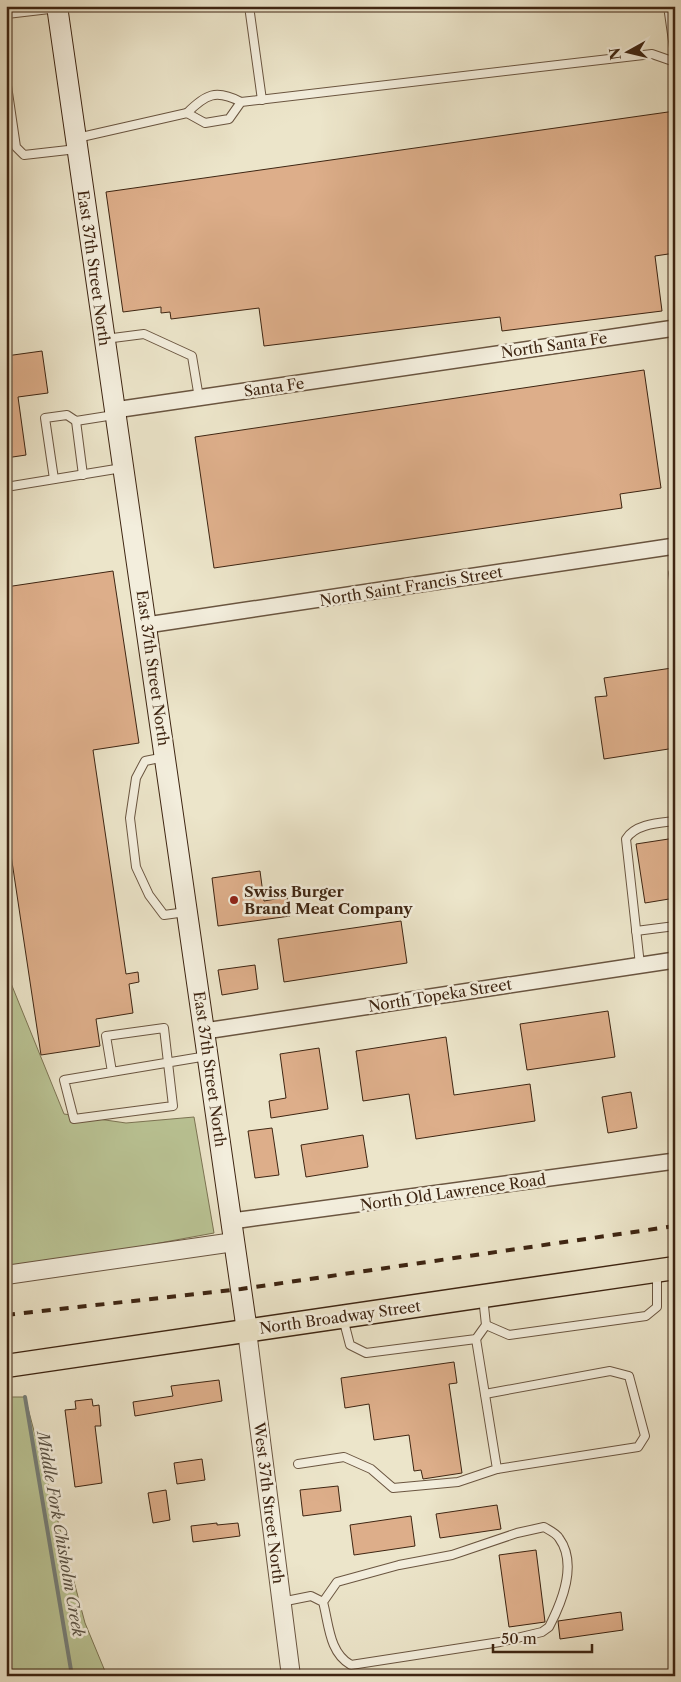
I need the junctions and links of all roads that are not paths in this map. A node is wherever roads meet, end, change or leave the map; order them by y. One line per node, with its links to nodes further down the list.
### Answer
1 (249, 6): 8 (lane)
2 (668, 6): 5 (lane)
3 (57, 7): 4 (lane); 11 (main road, East 37th Street North)
4 (7, 15)
5 (675, 55)
6 (675, 62): 8 (lane)
7 (6, 79): 11 (lane)
8 (262, 100): 9 (lane)
9 (241, 102): 10 (lane); 10 (lane)
10 (187, 113): 11 (lane)
11 (77, 144): 13 (main road, East 37th Street North)
12 (675, 328): 14 (street, North Santa Fe)
13 (105, 339): 15 (lane); 16 (main road, East 37th Street North)
14 (434, 363): 15 (street, Santa Fe)
15 (199, 398): 16 (street, Santa Fe)
16 (116, 413): 17 (lane); 18 (main road, East 37th Street North)
17 (76, 421): 19 (lane); 20 (lane)
18 (124, 468): 19 (lane); 25 (main road, East 37th Street North)
19 (83, 475): 20 (lane)
20 (54, 479): 21 (lane)
21 (6, 487)
22 (675, 546): 25 (street, North Saint Francis Street)
23 (675, 573): 24 (lane)
24 (675, 588)
25 (147, 625): 26 (main road, East 37th Street North)
26 (166, 757): 28 (main road, East 37th Street North); 28 (lane)
27 (675, 821): 30 (lane)
28 (188, 912): 33 (main road, East 37th Street North)
29 (675, 926): 30 (lane)
30 (636, 930): 32 (lane)
31 (675, 960): 32 (street, North Topeka Street)
32 (640, 965): 33 (street, North Topeka Street)
33 (205, 1031): 34 (main road, East 37th Street North)
34 (208, 1056): 35 (lane); 38 (main road, East 37th Street North)
35 (168, 1063): 36 (lane); 36 (lane); 36 (lane)
36 (112, 1072)
37 (675, 1161): 38 (street, North Old Lawrence Road)
38 (232, 1221): 39 (main road, East 37th Street North)
39 (234, 1242): 41 (street); 45 (main road, East 37th Street North)
40 (666, 1269): 42 (main road, North Broadway Street); 44 (lane)
41 (6, 1275)
42 (483, 1296): 43 (main road, North Broadway Street); 44 (lane)
43 (343, 1316): 45 (main road, North Broadway Street); 46 (lane)
44 (486, 1326): 46 (lane)
45 (247, 1331): 47 (main road, North Broadway Street); 51 (street, West 37th Street North)
46 (476, 1339): 48 (lane)
47 (6, 1366)
48 (485, 1394): 50 (lane); 50 (lane)
49 (298, 1464): 50 (lane)
50 (497, 1469)
51 (281, 1602): 52 (lane); 53 (street, West 37th Street North)
52 (323, 1602): 52 (lane)
53 (290, 1676)

